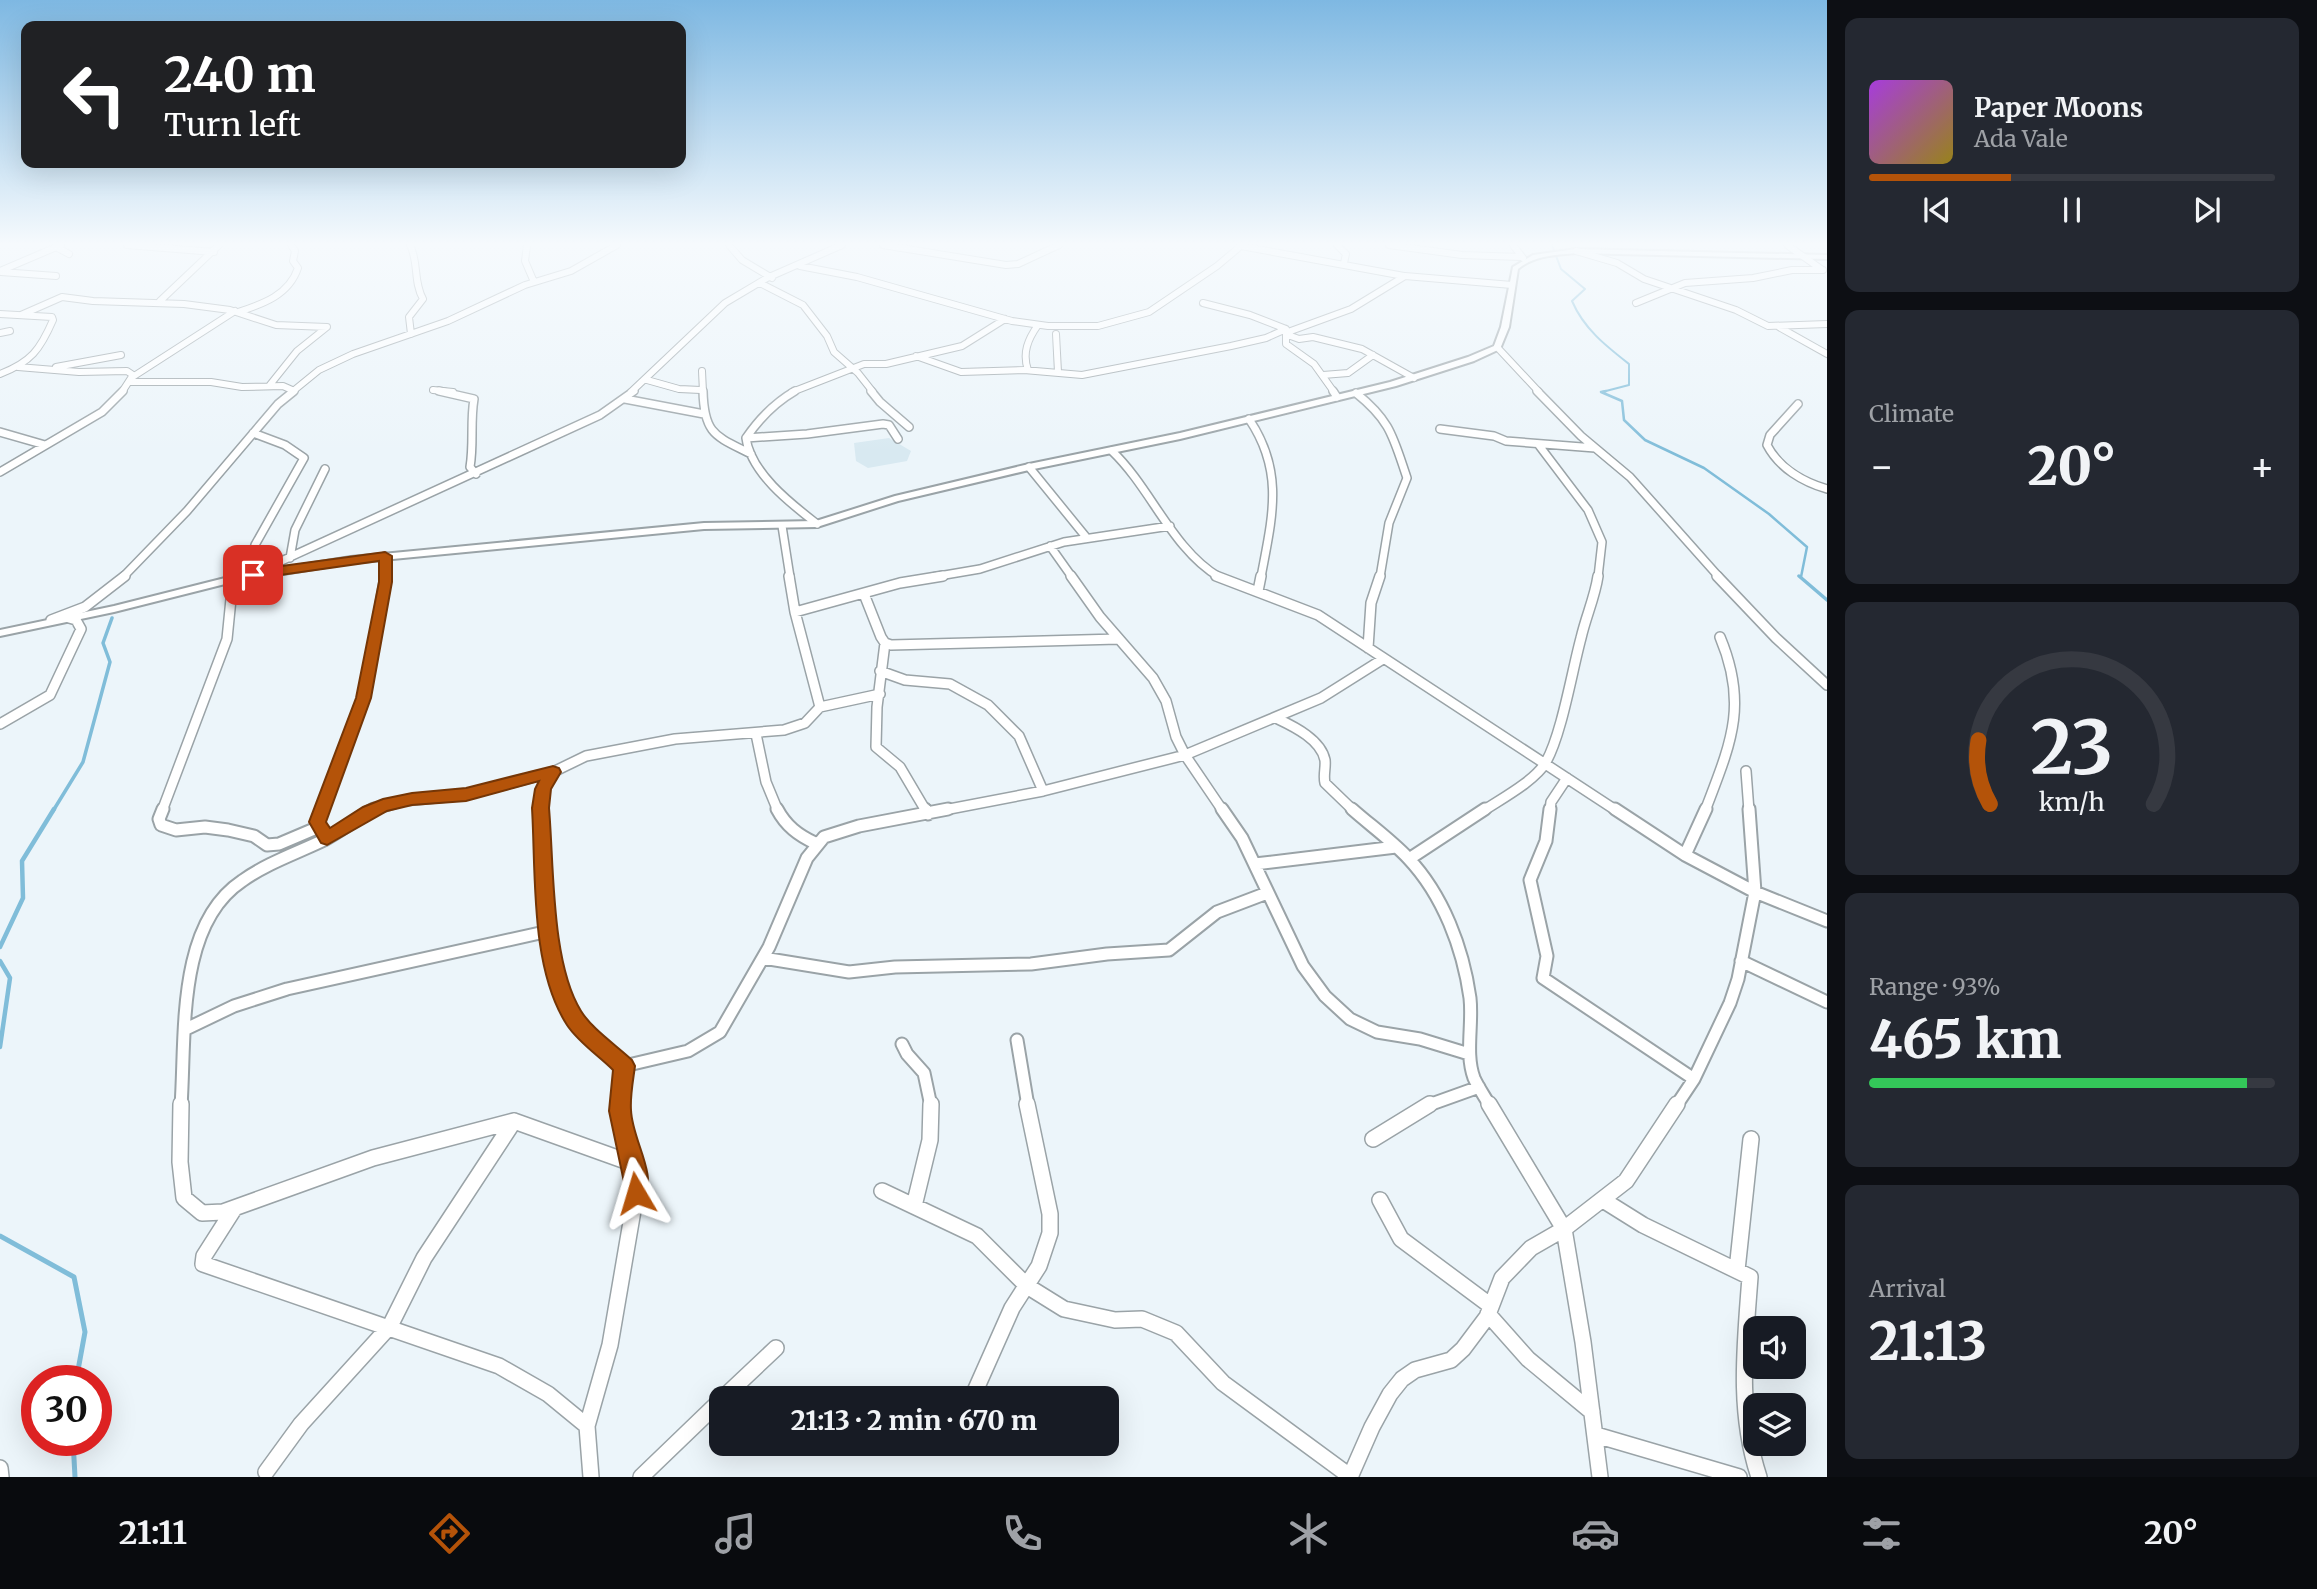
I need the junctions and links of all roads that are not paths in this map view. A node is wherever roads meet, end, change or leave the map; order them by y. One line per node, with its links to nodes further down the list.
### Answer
1 (0, 314): 14 (street)
2 (233, 314): 38 (street)
3 (242, 314): 40 (street)
4 (412, 314): 22 (street)
5 (464, 314): 22 (street)
6 (712, 314): 39 (street)
7 (809, 314): 30 (street)
8 (987, 314): 15 (street)
9 (1143, 314): 16 (street)
10 (1246, 314): 20 (street)
11 (1337, 314): 20 (street)
12 (1507, 314): 24 (street)
13 (1744, 314): 18 (street)
14 (21, 315): 29 (street)
15 (1005, 319): 16 (street); 28 (street)
16 (1038, 324): 32 (street)
17 (1827, 324): 18 (street)
18 (1778, 327): 25 (street)
19 (9, 331): 21 (street)
20 (1287, 332): 27 (street); 34 (street); 36 (street)
21 (0, 333)
22 (411, 334): 41 (street)
23 (1056, 334): 34 (street)
24 (1497, 347): 37 (street); 58 (street)
25 (1827, 354)
26 (121, 355): 31 (street)
27 (1373, 355): 36 (street); 37 (street)
28 (916, 356): 30 (street); 32 (street)
29 (18, 367): 31 (street); 35 (street)
30 (854, 369): 50 (street); 54 (street)
31 (44, 370): 38 (street)
32 (1028, 370): 34 (street)
33 (702, 371): 43 (street)
34 (1058, 372)
35 (0, 374)
36 (1323, 375): 45 (street)
37 (1414, 378): 44 (street)
38 (130, 380): 40 (street); 56 (street)
39 (647, 380): 43 (street); 46 (street)
40 (269, 386): 41 (street)
41 (292, 390): 53 (street)
42 (433, 390): 64 (street)
43 (701, 390): 48 (street)
44 (1356, 393): 45 (street); 84 (street)
45 (1337, 397): 49 (street)
46 (625, 399): 48 (street); 64 (street)
47 (1798, 404): 65 (street)
48 (704, 414): 60 (street)
49 (1249, 419): 59 (street); 75 (street)
50 (909, 427)
51 (1440, 429): 57 (street)
52 (0, 432): 56 (street)
53 (253, 433): 73 (street); 79 (street)
54 (746, 438): 55 (street); 60 (street)
55 (898, 439)
56 (45, 444): 63 (street)
57 (1538, 444): 58 (street); 94 (street)
58 (1595, 448): 87 (street)
59 (1112, 451): 61 (street); 68 (street)
60 (751, 454): 66 (street)
61 (1029, 467): 66 (street); 69 (street)
62 (325, 469): 72 (street)
63 (0, 472)
64 (476, 474): 72 (street)
65 (1827, 489)
66 (817, 524): 67 (street)
67 (782, 526): 71 (street); 77 (street)
68 (1170, 526): 69 (street); 75 (street)
69 (1087, 537): 70 (street)
70 (1050, 546): 76 (street); 82 (street)
71 (385, 556): 73 (street); 100 (street)
72 (290, 558): 73 (street)
73 (250, 575): 74 (street)
74 (233, 579): 78 (street); 100 (street)
75 (1258, 591): 84 (street)
76 (864, 594): 77 (street); 83 (street)
77 (795, 612): 89 (street)
78 (69, 618): 79 (street); 91 (street)
79 (30, 625): 80 (street)
80 (0, 633)
81 (1720, 637): 103 (street)
82 (1118, 639): 83 (street); 93 (street)
83 (885, 643): 86 (street)
84 (1368, 648): 85 (street)
85 (1383, 659): 90 (street); 94 (street)
86 (880, 671): 88 (street); 98 (street)
87 (1827, 685)
88 (880, 694): 89 (street); 99 (street)
89 (820, 707): 92 (street)
90 (1278, 719): 93 (street); 102 (street)
91 (0, 724)
92 (755, 734): 96 (street); 101 (street)
93 (1185, 755): 98 (street); 105 (street)
94 (1545, 764): 97 (street); 104 (street)
95 (1746, 771): 106 (street)
96 (553, 772): 100 (street); 109 (street)
97 (1567, 778): 103 (street); 118 (street)
98 (1043, 791): 99 (street)
99 (928, 814): 101 (street)
100 (323, 833): 113 (street)
101 (815, 846): 110 (street)
102 (1396, 847): 104 (street); 105 (street)
103 (1685, 855): 106 (street)
104 (1409, 859): 116 (street)
105 (1255, 864): 107 (street)
106 (1755, 892): 108 (street); 111 (street)
107 (1267, 893): 110 (street); 116 (street)
108 (1827, 921)
109 (549, 931): 113 (street); 117 (street)
110 (763, 958): 117 (street)
111 (1741, 961): 112 (street); 118 (street)
112 (1827, 1003)
113 (186, 1029): 128 (street)
114 (1017, 1040): 131 (street)
115 (902, 1044): 127 (street)
116 (1469, 1054): 119 (street)
117 (624, 1066): 123 (street)
118 (1694, 1079): 126 (street)
119 (1479, 1087): 121 (street); 129 (street)
120 (514, 1121): 123 (street); 128 (street); 133 (street)
121 (1373, 1139)
122 (1751, 1139): 130 (street)
123 (634, 1164): 139 (street)
124 (882, 1191): 127 (street)
125 (1380, 1199): 132 (street)
126 (1603, 1200): 129 (street); 130 (street)
127 (914, 1206): 131 (street)
128 (234, 1208): 133 (street)
129 (1564, 1229): 132 (street); 138 (street)
130 (1737, 1270): 150 (street)
131 (1027, 1286): 136 (street); 142 (street)
132 (1489, 1310): 138 (street); 147 (street)
133 (390, 1326): 139 (street); 143 (street)
134 (776, 1348): 135 (street)
135 (736, 1386)
136 (977, 1386)
137 (709, 1412): 146 (street)
138 (1592, 1412): 140 (street)
139 (587, 1426): 145 (street)
140 (1596, 1435): 148 (street); 149 (street)
141 (0, 1468): 144 (street)
142 (1328, 1471): 147 (street)
143 (266, 1472)
144 (1, 1477)
145 (591, 1477)
146 (641, 1477)
147 (1351, 1477)
148 (1600, 1477)
149 (1739, 1477)
150 (1759, 1477)

